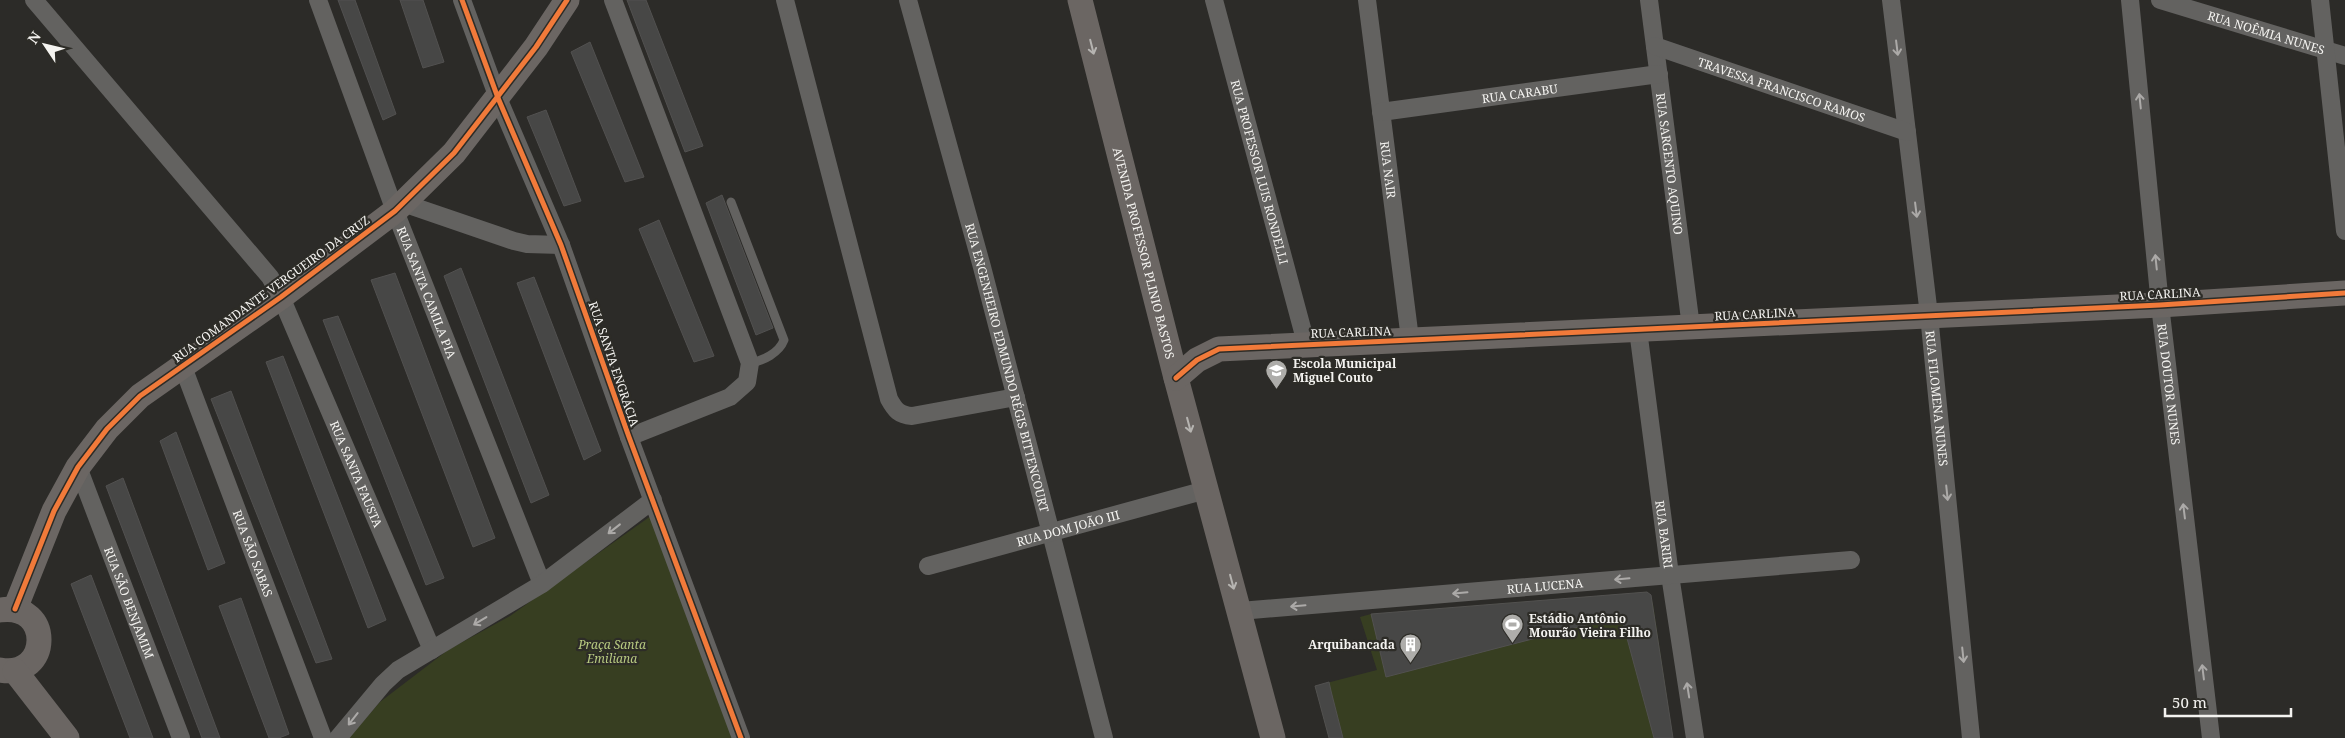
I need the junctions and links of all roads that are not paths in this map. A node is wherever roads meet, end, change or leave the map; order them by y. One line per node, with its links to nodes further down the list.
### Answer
1 (34, 0): 28 (street, RUA SANTA FAUSTA)
2 (318, 0): 24 (street, RUA SANTA CAMILA PIA)
3 (462, 0): 20 (street, RUA SANTA ENGRÁCIA)
4 (567, 0): 20 (street, RUA COMANDANTE VERGUEIRO DA CRUZ)
5 (613, 0): 35 (street)
6 (784, 0): 38 (street)
7 (908, 0): 38 (street, RUA ENGENHEIRO EDMUNDO RÉGIS BITTENCOURT)
8 (1080, 0): 37 (street, AVENIDA PROFESSOR PLINIO BASTOS, one-way to 37)
9 (1214, 0): 34 (street, RUA PROFESSOR LUIS RONDELLI)
10 (1367, 0): 21 (street, RUA NAIR)
11 (1650, 0): 16 (street, RUA SARGENTO AQUINO)
12 (1891, 0): 22 (street, RUA FILOMENA NUNES, one-way to 22)
13 (2130, 0): 29 (street, RUA DOUTOR NUNES, one-way to 13)
14 (2160, 0): 17 (street, RUA NOÊMIA NUNES)
15 (2320, 0): 17 (street)
16 (1655, 46): 19 (street, RUA SARGENTO AQUINO); 22 (street, TRAVESSA FRANCISCO RAMOS)
17 (2326, 51): 18 (street, RUA NOÊMIA NUNES); 25 (street)
18 (2345, 56)
19 (1659, 74): 21 (street, RUA CARABU); 31 (street, RUA SARGENTO AQUINO)
20 (498, 98): 24 (street, RUA COMANDANTE VERGUEIRO DA CRUZ); 26 (street, RUA SANTA ENGRÁCIA)
21 (1381, 112): 33 (street, RUA NAIR)
22 (1907, 132): 30 (street, RUA FILOMENA NUNES, one-way to 30)
23 (731, 202): 35 (lane)
24 (399, 207): 26 (street); 28 (street, RUA COMANDANTE VERGUEIRO DA CRUZ); 47 (street, RUA SANTA CAMILA PIA)
25 (2345, 231)
26 (561, 245): 39 (street, RUA SANTA ENGRÁCIA)
27 (2345, 293): 29 (street, RUA CARLINA)
28 (281, 297): 36 (street, RUA COMANDANTE VERGUEIRO DA CRUZ); 50 (street, RUA SANTA FAUSTA)
29 (2160, 305): 30 (street, RUA CARLINA); 61 (street, RUA DOUTOR NUNES, one-way to 29)
30 (1929, 315): 31 (street, RUA CARLINA); 60 (street, RUA FILOMENA NUNES, one-way to 60)
31 (1692, 327): 32 (street, RUA CARLINA)
32 (1638, 330): 33 (street, RUA CARLINA); 46 (street, RUA BARIRI)
33 (1410, 339): 34 (street, RUA CARLINA)
34 (1306, 343): 37 (street, RUA CARLINA)
35 (750, 363): 39 (street)
36 (182, 367): 40 (street, RUA COMANDANTE VERGUEIRO DA CRUZ); 54 (street, RUA SÃO SABAS)
37 (1176, 378): 41 (street, AVENIDA PROFESSOR PLINIO BASTOS, one-way to 41)
38 (1016, 397): 43 (street, RUA ENGENHEIRO EDMUNDO RÉGIS BITTENCOURT)
39 (629, 437): 42 (street, RUA SANTA ENGRÁCIA)
40 (78, 467): 48 (street, RUA COMANDANTE VERGUEIRO DA CRUZ); 53 (street, RUA SÃO BENJAMIM)
41 (1206, 490): 43 (street, RUA DOM JOÃO III); 49 (street, AVENIDA PROFESSOR PLINIO BASTOS, one-way to 49)
42 (653, 500): 47 (street, one-way to 47); 56 (street, RUA SANTA ENGRÁCIA)
43 (1051, 533): 45 (street, RUA DOM JOÃO III); 57 (street, RUA ENGENHEIRO EDMUNDO RÉGIS BITTENCOURT)
44 (1851, 560): 46 (street, RUA LUCENA)
45 (928, 566)
46 (1670, 575): 49 (street, RUA LUCENA, one-way to 49); 59 (street, RUA BARIRI, one-way to 46)
47 (542, 584): 50 (street, one-way to 50)
48 (7, 609): 51 (street)
49 (1240, 611): 58 (street, AVENIDA PROFESSOR PLINIO BASTOS)
50 (432, 650): 55 (street, one-way to 55)
51 (7, 671): 52 (street)
52 (67, 738)
53 (181, 738)
54 (323, 738)
55 (338, 738)
56 (740, 738)
57 (1104, 738)
58 (1273, 738)
59 (1695, 738)
60 (1971, 738)
61 (2211, 738)

